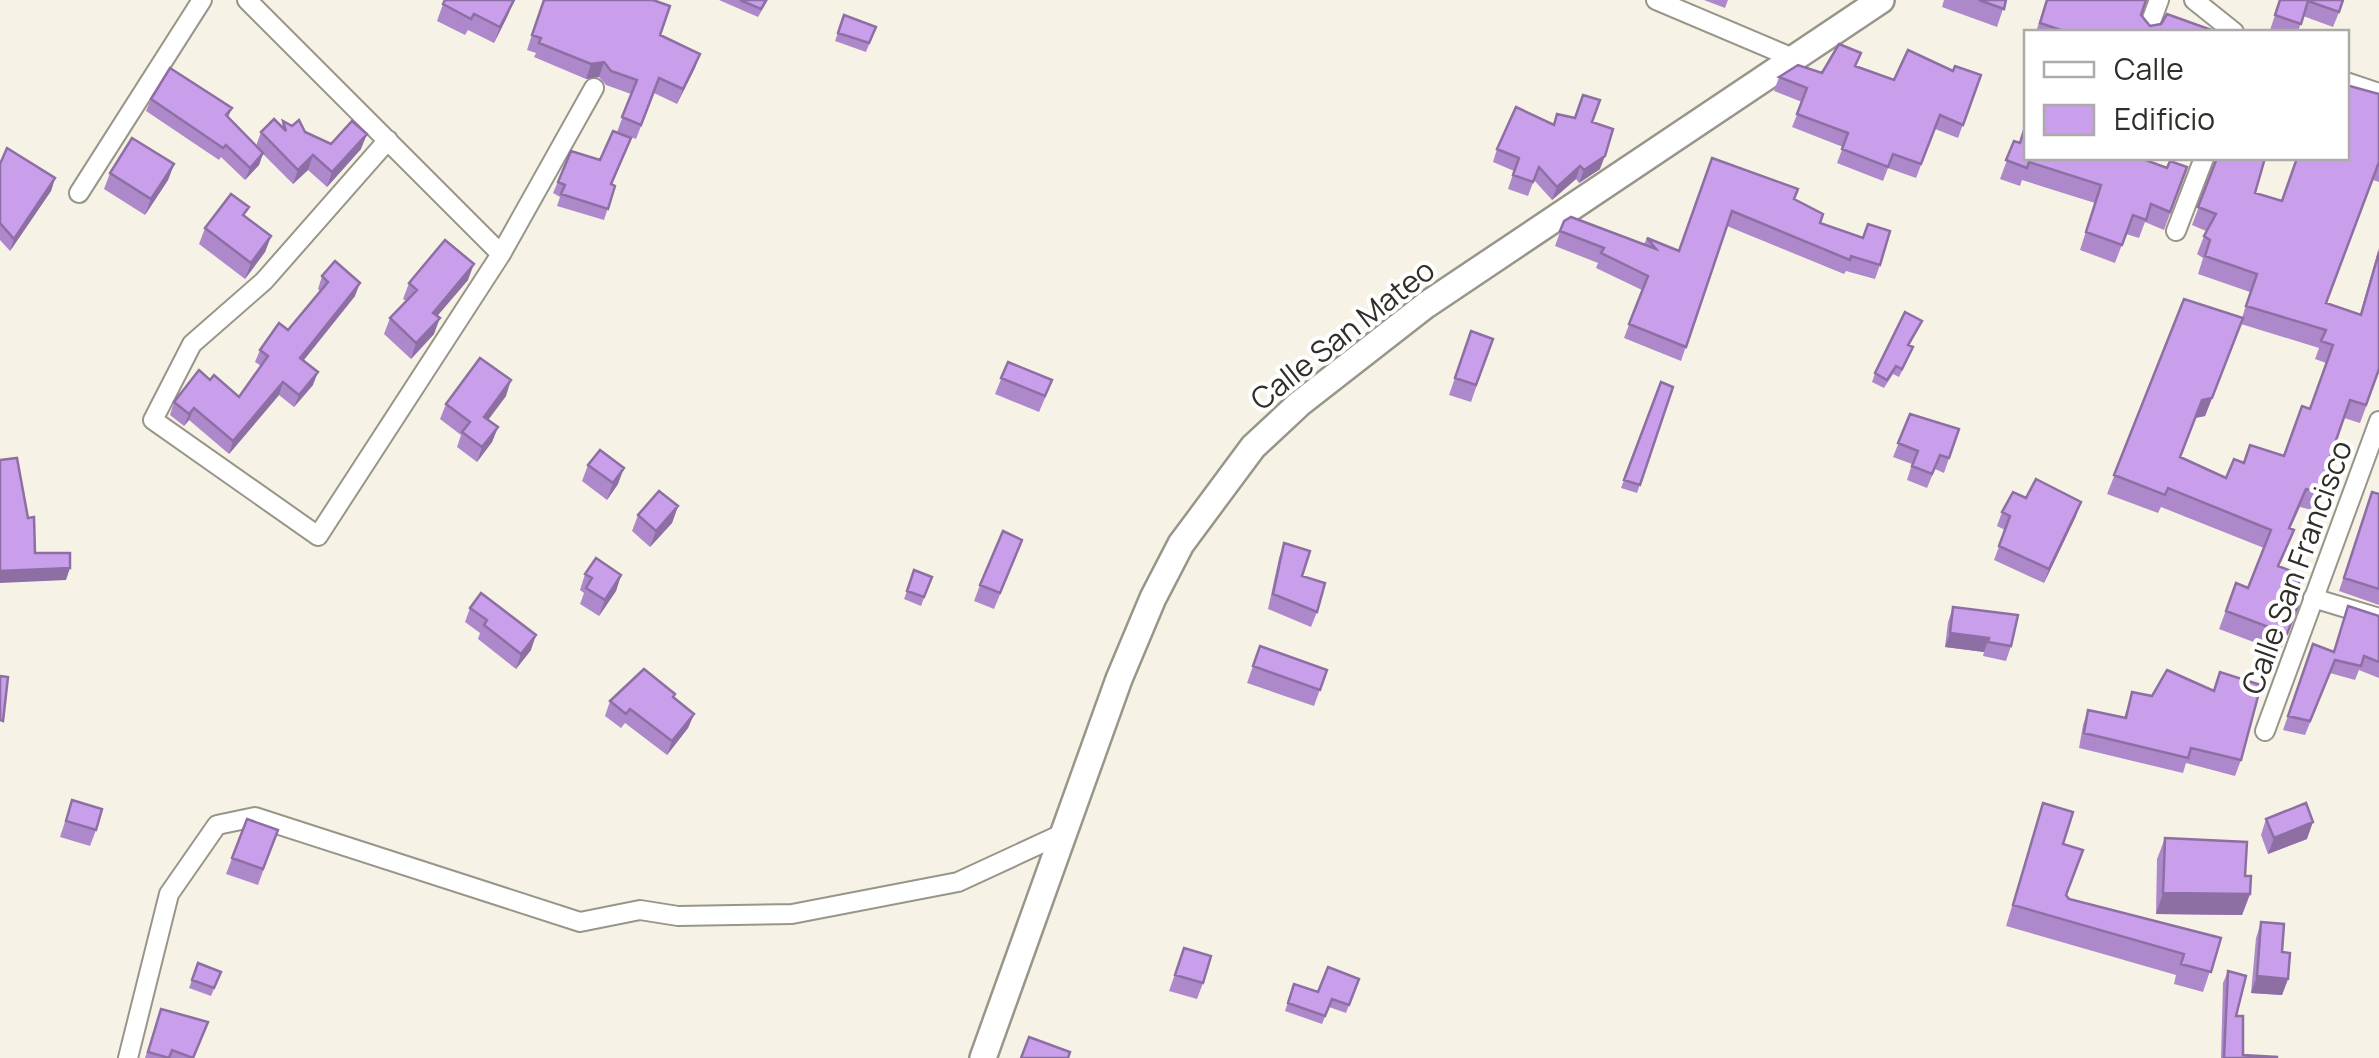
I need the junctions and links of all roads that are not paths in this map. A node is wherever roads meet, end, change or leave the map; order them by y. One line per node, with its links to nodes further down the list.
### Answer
1 (202, 0): 15 (street)
2 (247, 0): 13 (street)
3 (1656, 0): 9 (street)
4 (1881, 0): 9 (street, Calle San Mateo)
5 (2158, 0): 7 (street)
6 (2194, 0): 8 (street)
7 (2148, 30)
8 (2232, 30)
9 (1793, 58): 22 (street, Calle San Mateo)
10 (2349, 83): 12 (street)
11 (594, 88): 17 (street)
12 (2379, 93)
13 (388, 140): 17 (street); 17 (street)
14 (2203, 160): 16 (street)
15 (79, 193)
16 (2176, 232)
17 (501, 254)
18 (2379, 421): 19 (street, Calle San Francisco)
19 (2313, 598): 20 (street); 21 (street, Calle San Francisco)
20 (2379, 618)
21 (2265, 732)
22 (1064, 832): 23 (street); 24 (street, Calle San Mateo)
23 (128, 1058)
24 (982, 1058)

